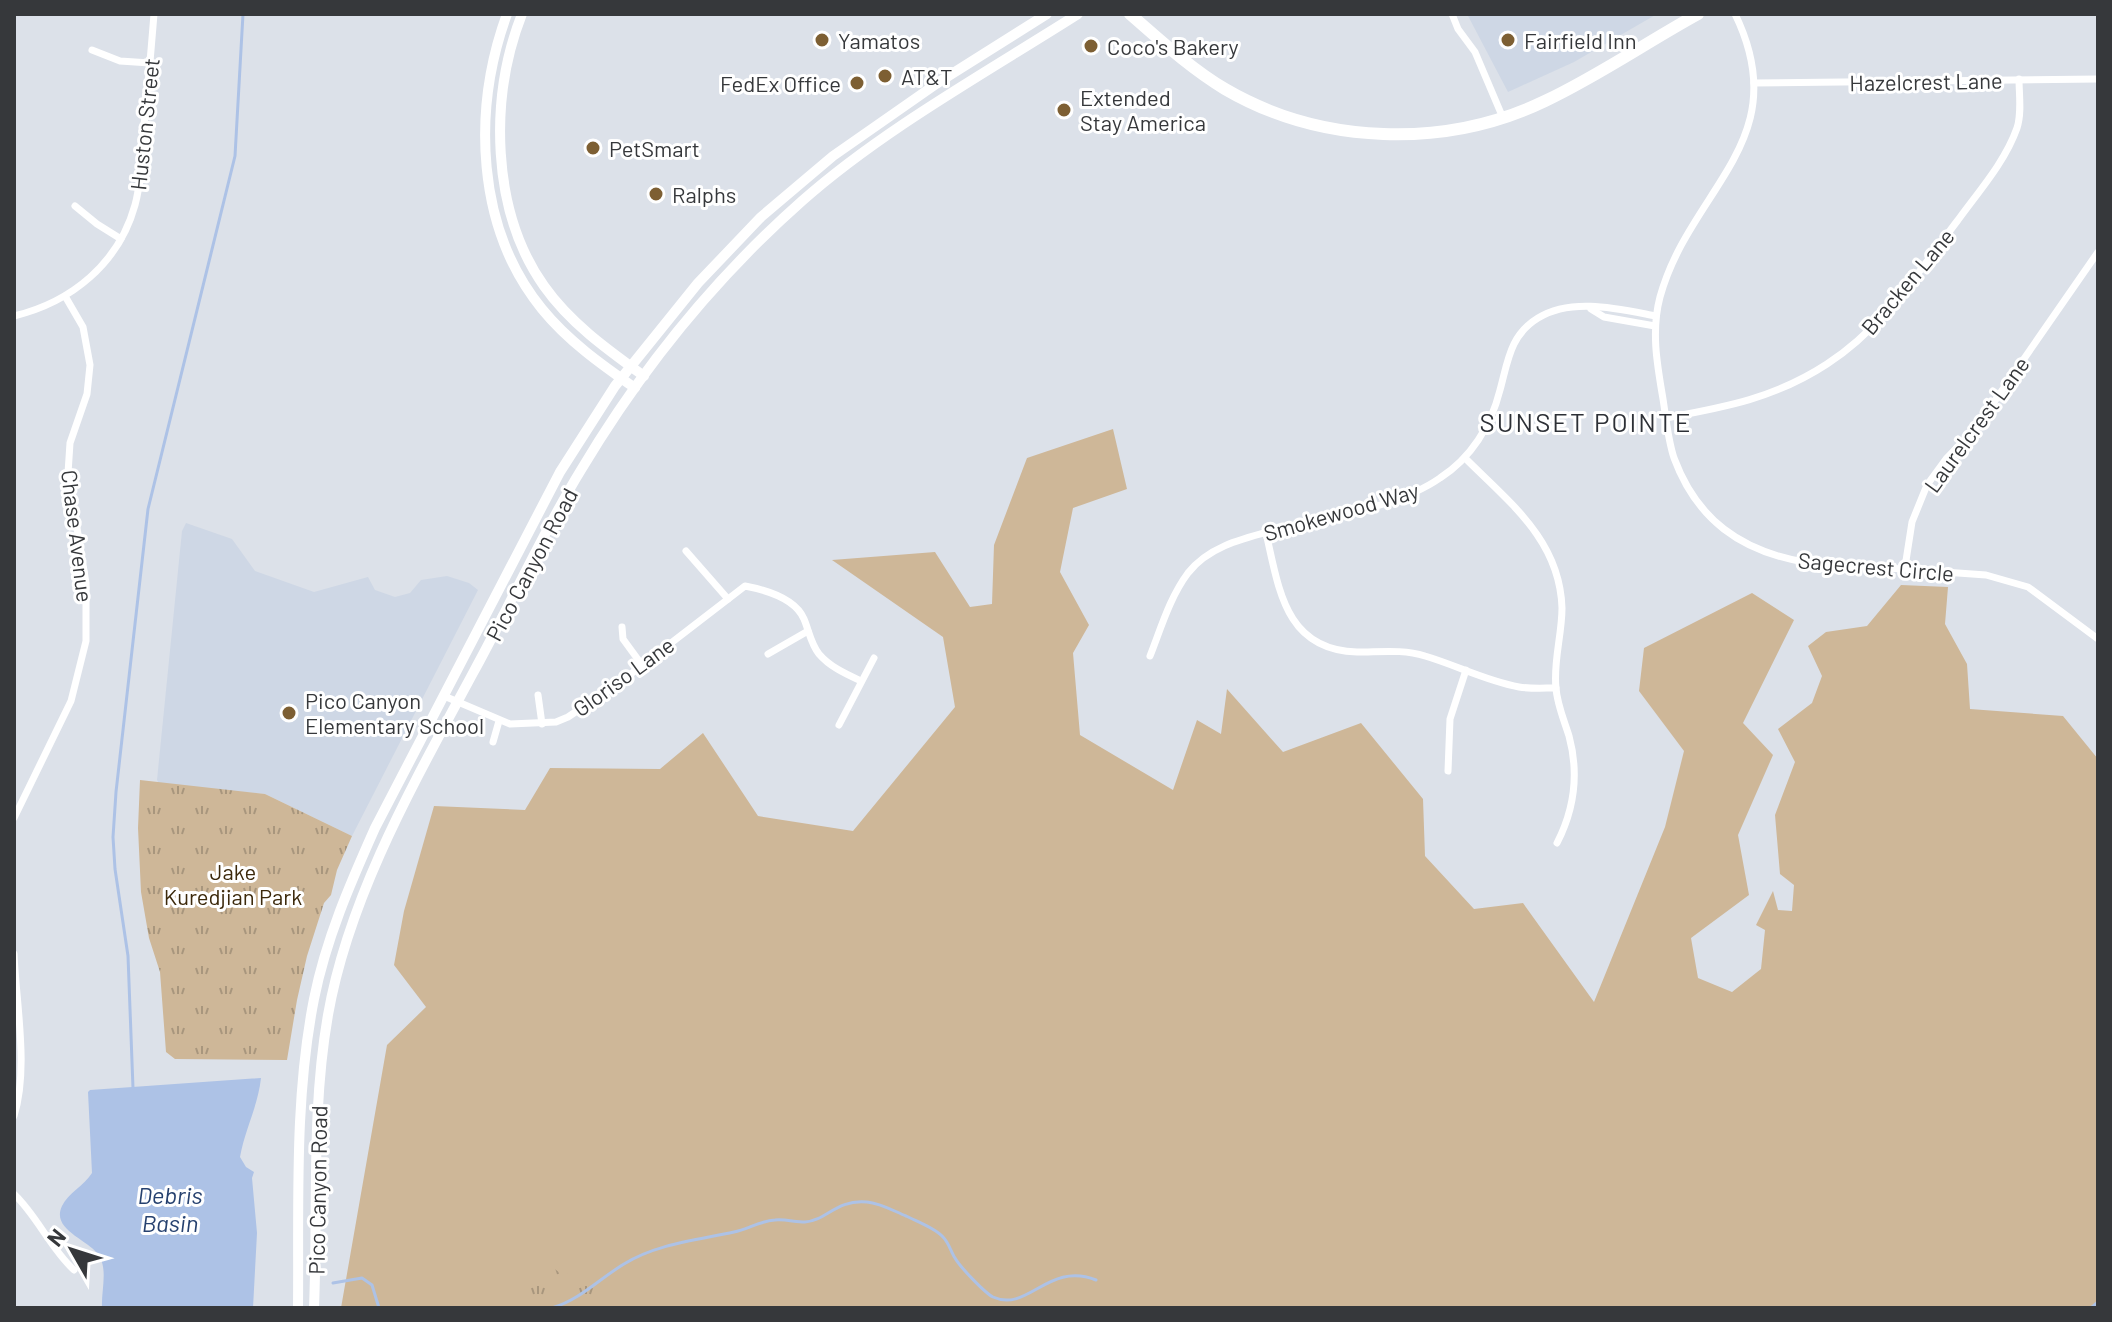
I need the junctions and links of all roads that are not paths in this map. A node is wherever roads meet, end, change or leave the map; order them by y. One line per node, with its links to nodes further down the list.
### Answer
1 (154, 14): 11 (street, Huston Street)
2 (507, 14): 26 (main road)
3 (522, 14): 24 (main road)
4 (1047, 14): 24 (main road, Pico Canyon Road)
5 (1078, 14): 25 (main road, Pico Canyon Road)
6 (1130, 14): 15 (main road)
7 (1452, 14): 15 (street)
8 (1698, 14): 15 (main road)
9 (1735, 14): 14 (street, Sagecrest Circle)
10 (92, 50): 11 (street)
11 (150, 63): 17 (street, Huston Street)
12 (2019, 79): 13 (street, Hazelcrest Lane); 14 (street, Hazelcrest Lane); 28 (street, Bracken Lane)
13 (2098, 79)
14 (1754, 83): 22 (street, Sagecrest Circle)
15 (1503, 118)
16 (75, 206): 17 (street)
17 (121, 239): 19 (street, Huston Street)
18 (2098, 252): 32 (street, Laurelcrest Lane)
19 (65, 296): 21 (street, Huston Street); 52 (street, Chase Avenue)
20 (1591, 309): 22 (street, Smokewood Way); 23 (street, Smokewood Way); 29 (street, Smokewood Way)
21 (14, 316)
22 (1656, 316): 23 (street, Sagecrest Circle)
23 (1655, 326): 28 (street, Sagecrest Circle)
24 (630, 366): 25 (main road); 26 (main road, Pico Canyon Road)
25 (644, 376): 27 (main road, Pico Canyon Road)
26 (621, 378): 27 (main road); 45 (main road, Pico Canyon Road)
27 (635, 388): 46 (main road, Pico Canyon Road)
28 (1666, 418): 32 (street, Sagecrest Circle)
29 (1465, 458): 30 (street, Smokewood Way); 43 (street)
30 (1266, 533): 38 (street, Smokewood Way); 41 (street)
31 (686, 551): 33 (street)
32 (1905, 567): 36 (street, Sagecrest Circle)
33 (728, 599): 35 (street, Gloriso Lane); 40 (street, Gloriso Lane)
34 (622, 627): 40 (street)
35 (808, 631): 37 (street); 42 (street)
36 (2098, 639)
37 (768, 654)
38 (1150, 656)
39 (874, 658): 42 (street)
40 (642, 665): 48 (street, Gloriso Lane)
41 (1466, 670): 43 (street); 51 (street)
42 (861, 681): 49 (street)
43 (1556, 688): 53 (street)
44 (538, 695): 48 (street)
45 (444, 696): 46 (street, Gloriso Lane); 59 (main road, Pico Canyon Road)
46 (458, 702): 47 (street, Gloriso Lane); 60 (main road, Pico Canyon Road)
47 (499, 721): 48 (street, Gloriso Lane); 50 (street)
48 (542, 724)
49 (839, 725)
50 (493, 742)
51 (1448, 771)
52 (14, 818)
53 (1557, 843)
54 (14, 954): 55 (street)
55 (14, 978): 56 (street)
56 (15, 1113)
57 (14, 1194): 58 (street)
58 (74, 1270)
59 (298, 1308)
60 (314, 1308)

